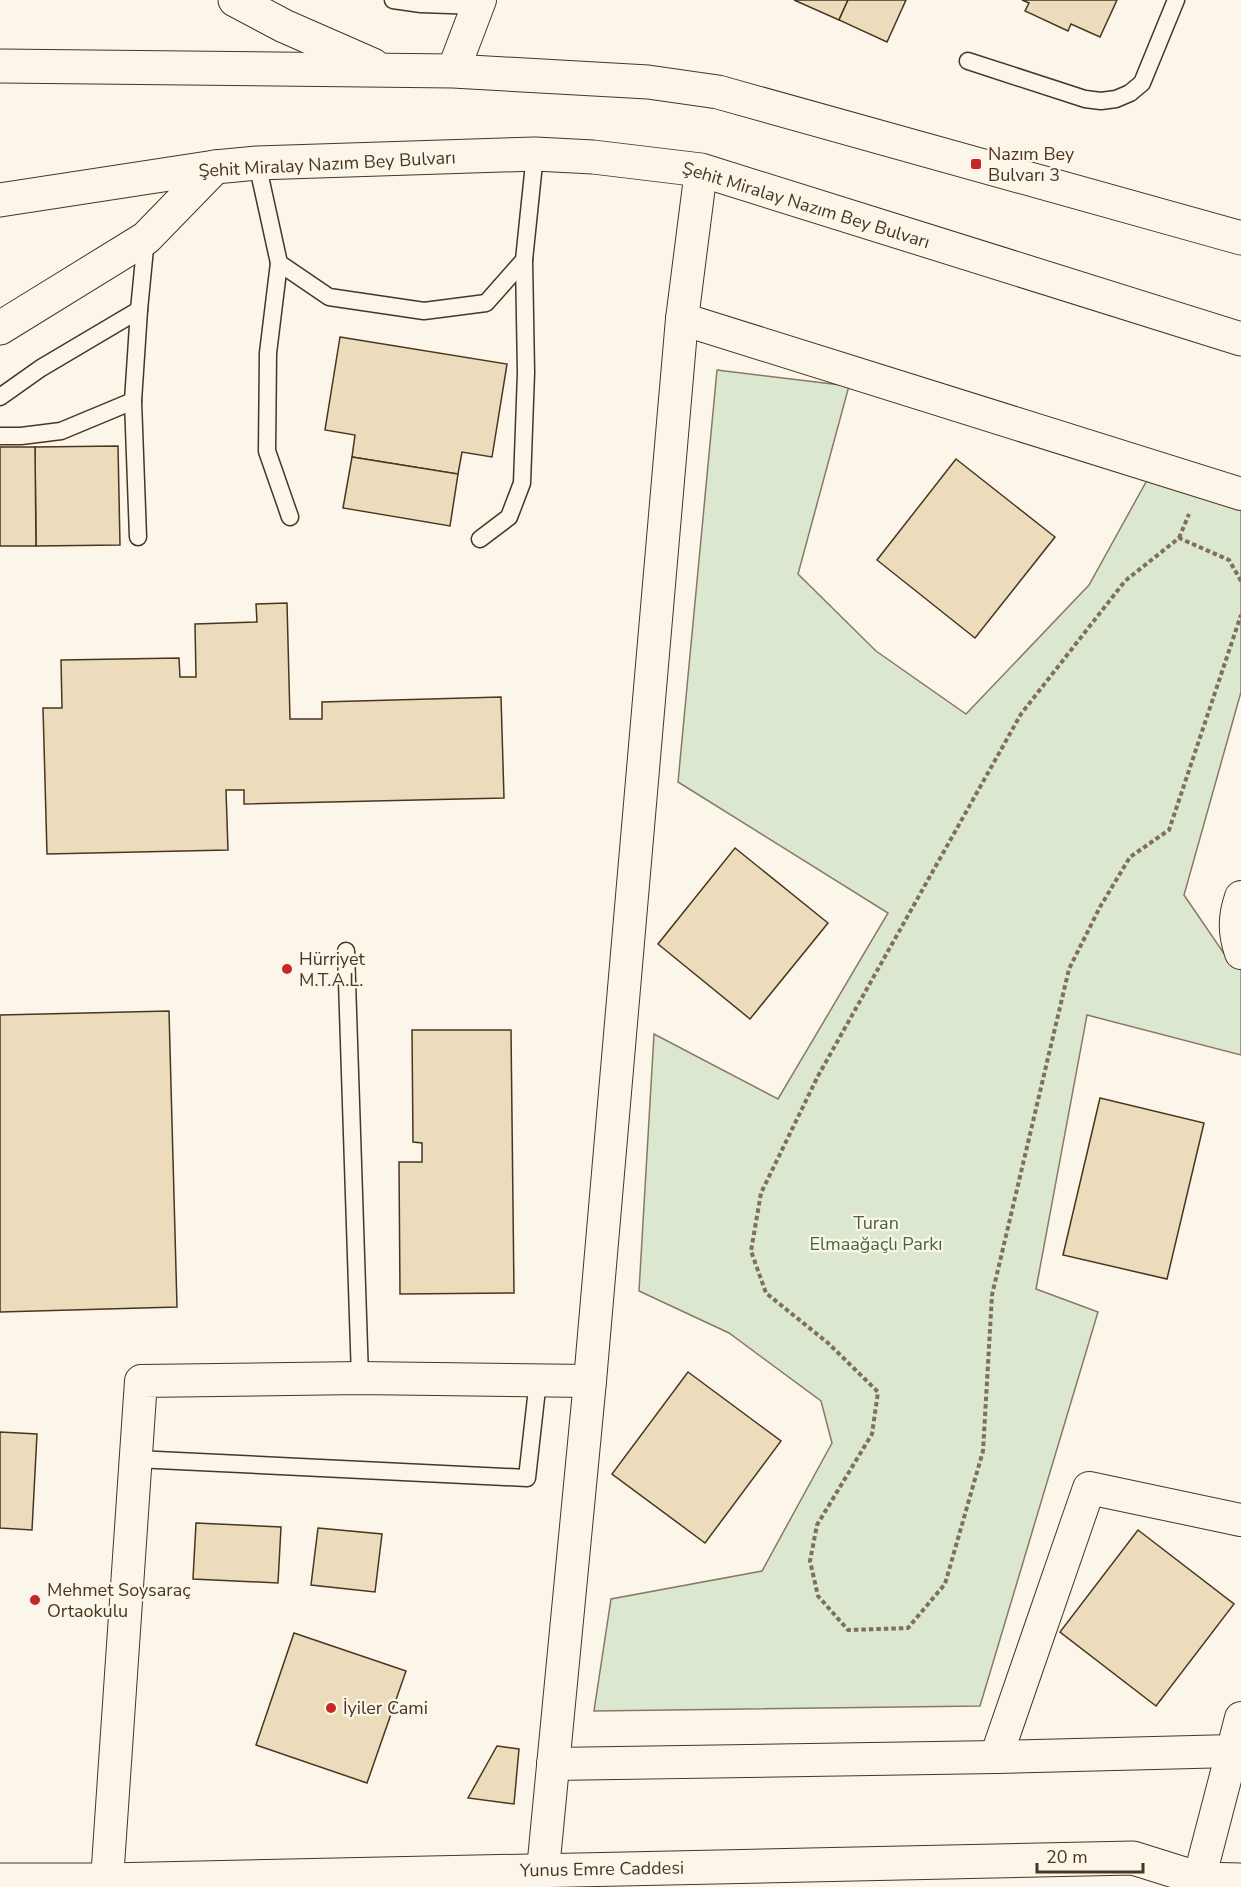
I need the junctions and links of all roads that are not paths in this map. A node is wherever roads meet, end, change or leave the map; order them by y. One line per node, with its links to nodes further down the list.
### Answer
1 (235, 0): 8 (main road)
2 (393, 0): 4 (lane)
3 (1176, 0): 5 (lane)
4 (479, 3): 7 (street)
5 (968, 61)
6 (0, 66): 8 (main road)
7 (453, 71): 8 (main road); 15 (main road)
8 (389, 72)
9 (535, 154): 10 (main road, Şehit Miralay Nazım Bey Bulvarı); 12 (main road, Şehit Miralay Nazım Bey Bulvarı); 16 (lane)
10 (257, 163): 11 (main road, Şehit Miralay Nazım Bey Bulvarı); 17 (lane)
11 (215, 166): 13 (main road, Şehit Miralay Nazım Bey Bulvarı); 14 (main road)
12 (701, 170): 19 (street); 21 (main road, Şehit Miralay Nazım Bey Bulvarı)
13 (0, 200)
14 (146, 238): 18 (lane); 20 (main road)
15 (1241, 238)
16 (524, 260): 17 (lane); 28 (lane)
17 (279, 263): 26 (lane)
18 (139, 310): 22 (lane); 23 (lane)
19 (682, 319): 25 (street); 34 (street)
20 (0, 328)
21 (1241, 339)
22 (0, 397)
23 (133, 401): 24 (lane); 27 (lane)
24 (0, 436)
25 (1241, 494)
26 (290, 517)
27 (138, 537)
28 (480, 539)
29 (1241, 897): 31 (street)
30 (346, 951): 32 (lane)
31 (1241, 953)
32 (360, 1378): 33 (street); 35 (street)
33 (538, 1380): 34 (street); 35 (lane)
34 (590, 1381): 40 (street)
35 (136, 1459): 44 (street)
36 (1241, 1520): 39 (street)
37 (1241, 1718): 38 (street)
38 (1233, 1751): 39 (street); 45 (street)
39 (996, 1757): 40 (street)
40 (553, 1764): 41 (street)
41 (543, 1870): 44 (main road, Yunus Emre Caddesi); 45 (main road, Yunus Emre Caddesi)
42 (0, 1880): 44 (main road, Yunus Emre Caddesi)
43 (1241, 1880): 45 (main road, Yunus Emre Caddesi)
44 (109, 1883)
45 (1193, 1884)

